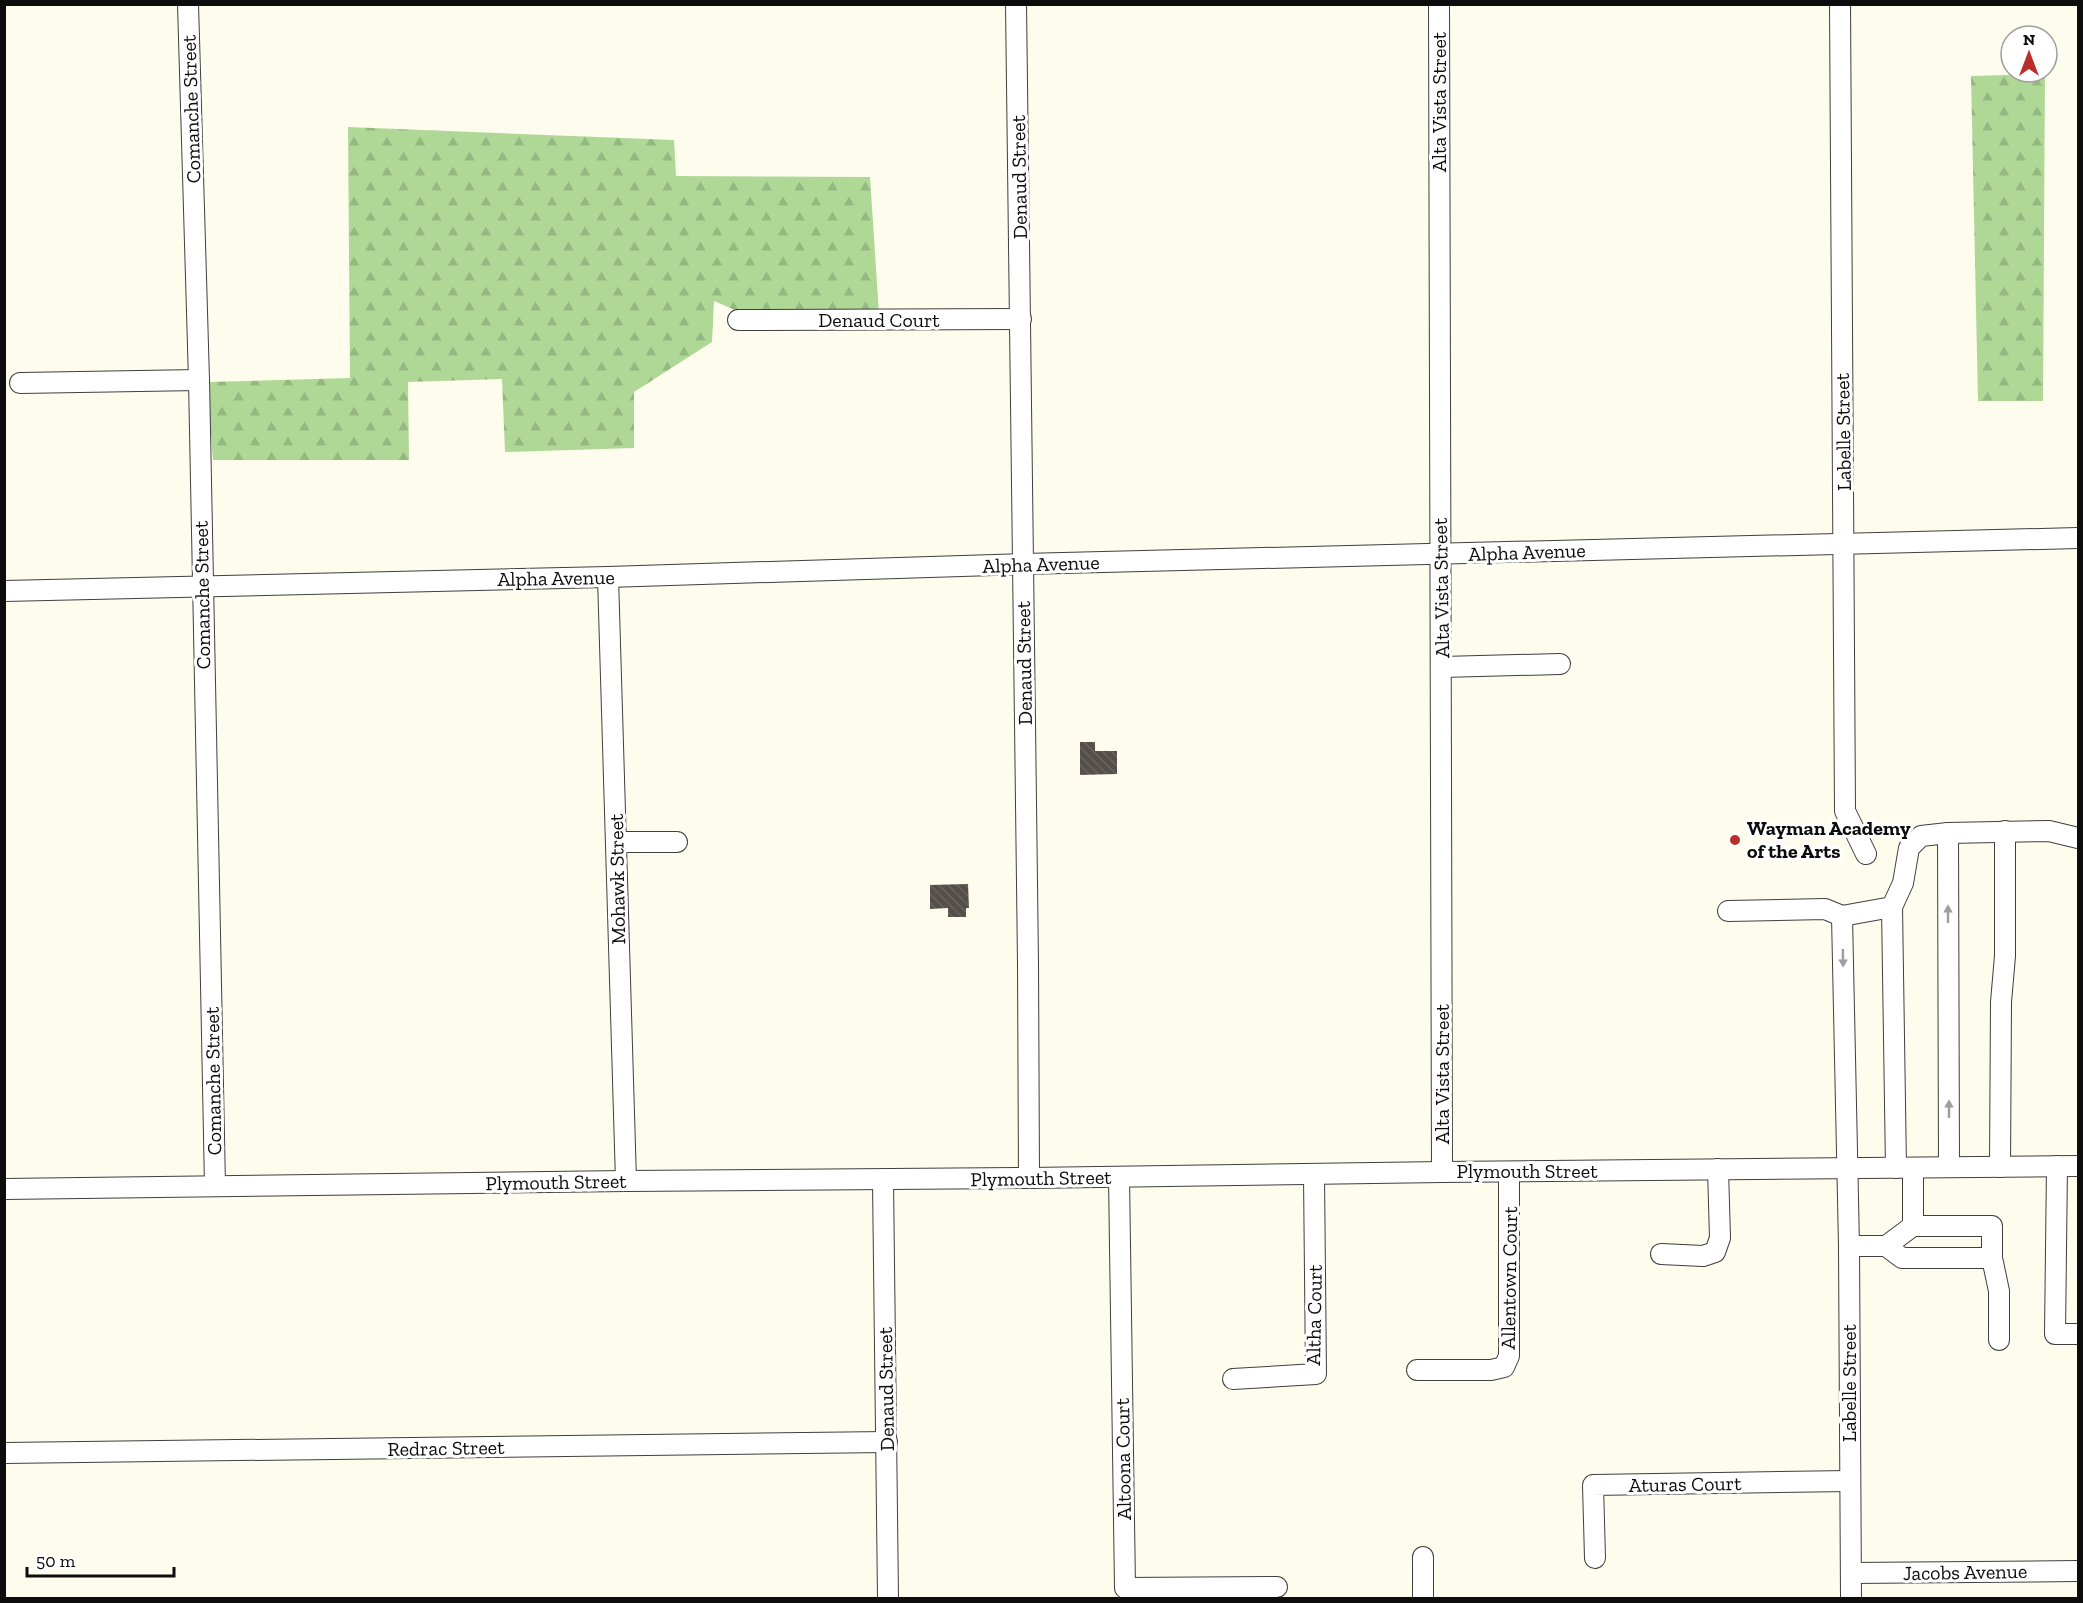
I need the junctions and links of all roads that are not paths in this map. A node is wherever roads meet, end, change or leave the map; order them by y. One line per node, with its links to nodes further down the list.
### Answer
1 (188, 4): 7 (street, Comanche Street)
2 (1016, 4): 5 (street, Denaud Street)
3 (1439, 4): 11 (street, Alta Vista Street)
4 (1840, 4): 10 (street, Labelle Street)
5 (1021, 319): 6 (street, Denaud Court); 12 (street, Denaud Street)
6 (738, 320)
7 (198, 380): 8 (street); 14 (street, Comanche Street)
8 (20, 383)
9 (2079, 538): 10 (street, Alpha Avenue)
10 (1845, 543): 11 (street, Alpha Avenue); 23 (street, Labelle Street)
11 (1441, 555): 12 (street, Alpha Avenue); 17 (street, Alta Vista Street)
12 (1023, 564): 13 (street, Alpha Avenue); 38 (street, Denaud Street)
13 (608, 577): 14 (street, Alpha Avenue); 21 (street, Mohawk Street)
14 (202, 586): 15 (street, Alpha Avenue); 41 (street, Comanche Street)
15 (4, 591)
16 (1560, 664): 17 (street)
17 (1442, 667): 34 (street, Alta Vista Street)
18 (2005, 831): 19 (street); 20 (street); 30 (street)
19 (1948, 833): 24 (street); 29 (street, one-way to 19)
20 (2079, 838)
21 (616, 842): 22 (street); 40 (street, Mohawk Street)
22 (677, 842)
23 (1866, 855)
24 (1892, 907): 26 (street); 32 (street)
25 (1728, 911): 26 (street)
26 (1842, 916): 31 (street, Labelle Street, one-way to 31)
27 (2057, 1166): 28 (street, Plymouth Street); 30 (street, Plymouth Street); 48 (street)
28 (2079, 1166)
29 (1949, 1167): 30 (street, Plymouth Street); 32 (street, Plymouth Street)
30 (2000, 1167)
31 (1848, 1168): 32 (street, Plymouth Street); 33 (street, Plymouth Street); 44 (street, Labelle Street)
32 (1904, 1168): 43 (street)
33 (1718, 1169): 35 (street, Plymouth Street); 46 (street)
34 (1442, 1172): 35 (street, Plymouth Street); 36 (street, Plymouth Street)
35 (1509, 1172): 50 (street, Allentown Court)
36 (1314, 1175): 37 (street, Plymouth Street); 51 (street, Altha Court)
37 (1119, 1177): 38 (street, Plymouth Street); 59 (street, Altoona Court)
38 (1029, 1178): 39 (street, Plymouth Street)
39 (883, 1180): 40 (street, Plymouth Street); 52 (street, Denaud Street)
40 (626, 1181): 41 (street, Plymouth Street)
41 (215, 1186): 42 (street, Plymouth Street)
42 (4, 1190)
43 (1913, 1226): 45 (street); 47 (street)
44 (1849, 1246): 45 (street); 54 (street, Labelle Street)
45 (1886, 1246): 47 (street)
46 (1661, 1254)
47 (1992, 1258): 49 (street)
48 (2079, 1334)
49 (1999, 1340)
50 (1417, 1370)
51 (1233, 1379)
52 (886, 1442): 53 (street, Redrac Street); 60 (street, Denaud Street)
53 (4, 1453)
54 (1850, 1481): 56 (street, Aturas Court); 58 (street, Labelle Street)
55 (1423, 1557): 61 (street)
56 (1595, 1558)
57 (2079, 1571): 58 (street, Jacobs Avenue)
58 (1851, 1573): 62 (street, Labelle Street)
59 (1277, 1587)
60 (888, 1599)
61 (1423, 1599)
62 (1851, 1599)

